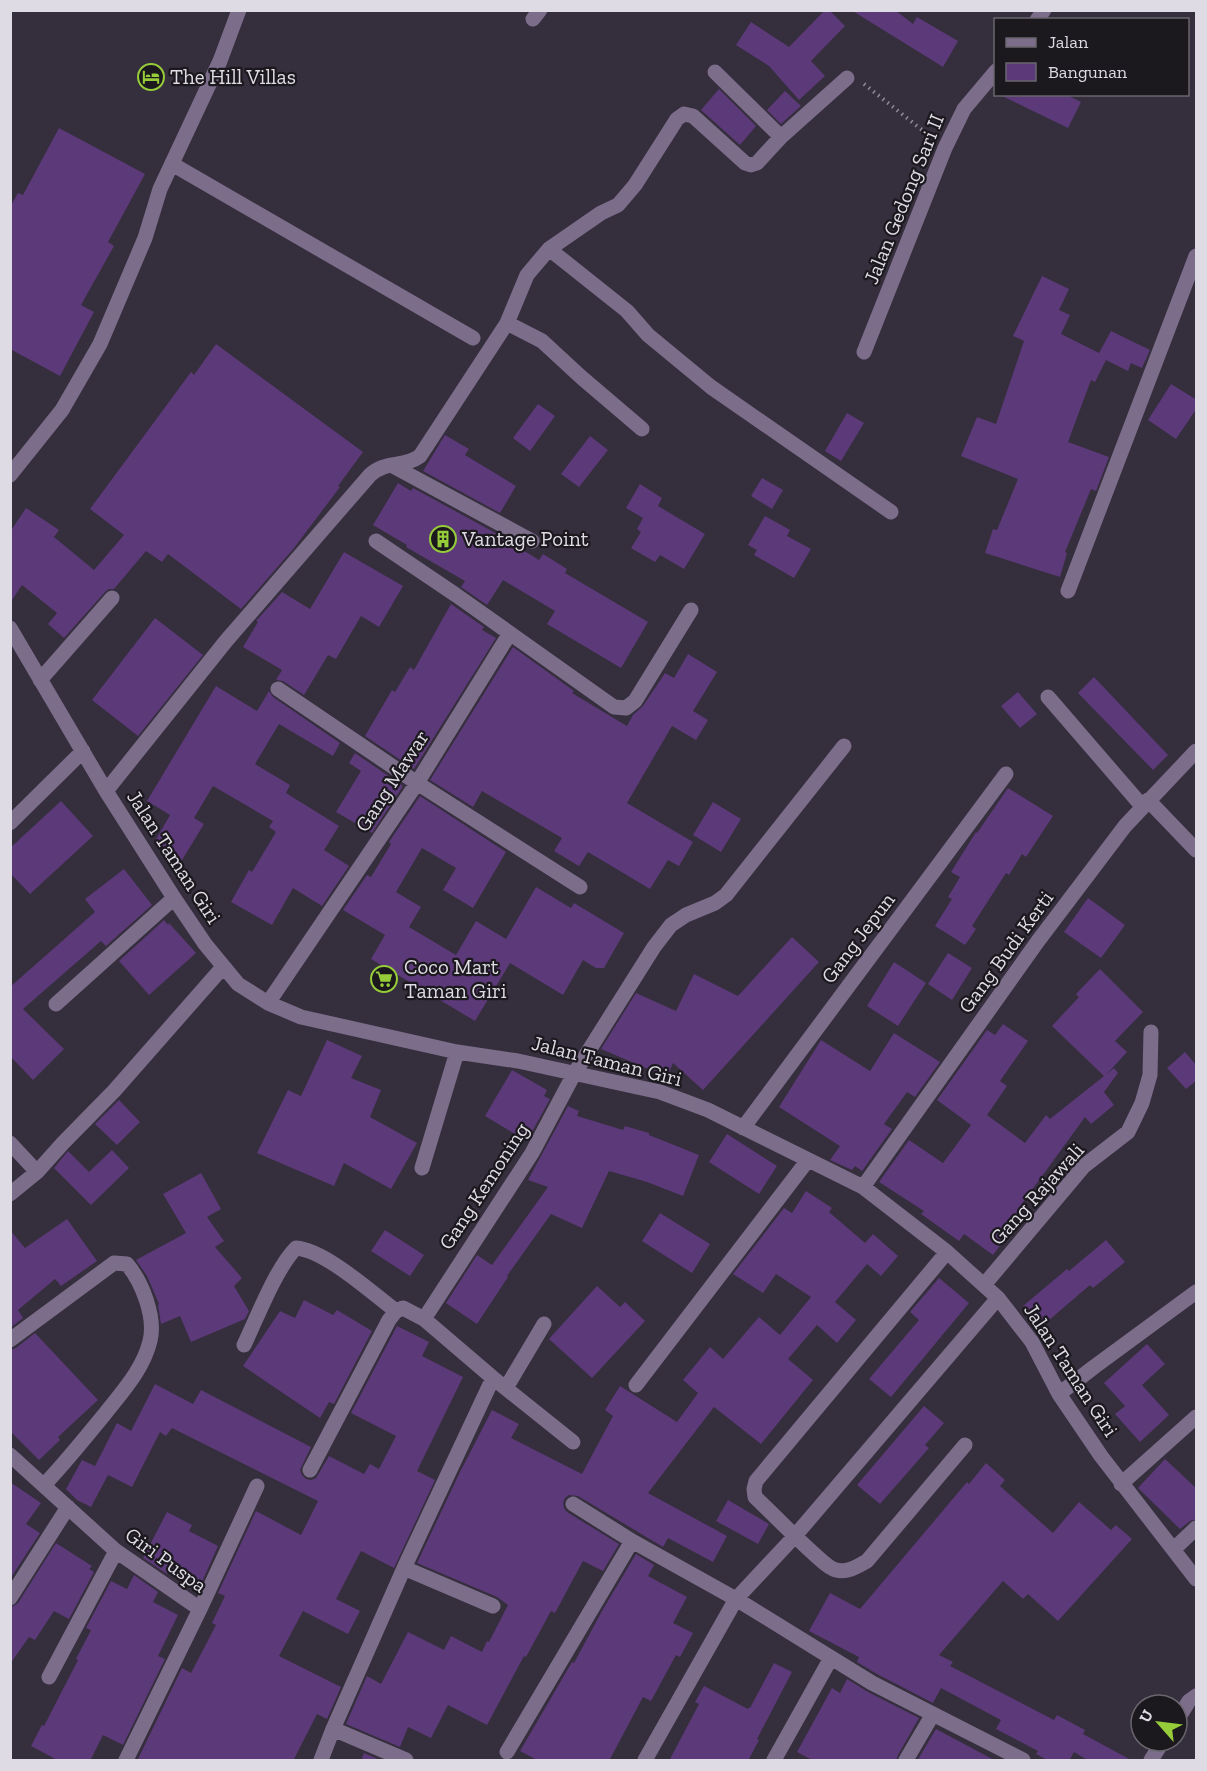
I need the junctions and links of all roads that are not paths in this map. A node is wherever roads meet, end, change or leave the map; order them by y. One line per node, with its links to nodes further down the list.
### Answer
1 (239, 10): 6 (street)
2 (715, 72): 5 (street)
3 (994, 72): 11 (street, Jalan Gedong Sari II)
4 (847, 78): 5 (street)
5 (781, 137): 7 (street)
6 (172, 164): 10 (street); 14 (street)
7 (549, 249): 9 (street); 15 (street)
8 (1197, 256): 18 (street)
9 (507, 323): 12 (street); 13 (street)
10 (473, 338)
11 (864, 352)
12 (642, 429)
13 (392, 465): 17 (street); 31 (street)
14 (10, 475)
15 (891, 512)
16 (376, 541): 22 (street)
17 (532, 541)
18 (1068, 591)
19 (112, 598): 23 (street)
20 (691, 610): 22 (street)
21 (10, 628): 23 (street, Jalan Taman Giri)
22 (510, 633): 30 (street, Gang Mawar)
23 (40, 680): 27 (street, Jalan Taman Giri)
24 (278, 689): 30 (street)
25 (1048, 697): 32 (street)
26 (844, 746): 42 (street, Gang Kemoning)
27 (83, 751): 31 (street, Jalan Taman Giri); 33 (street)
28 (1197, 752): 32 (street, Gang Budi Kerti)
29 (1006, 774): 43 (street, Gang Jepun)
30 (417, 783): 35 (street); 39 (street, Gang Mawar)
31 (106, 791): 36 (street, Jalan Taman Giri)
32 (1145, 803): 34 (street); 48 (street, Gang Budi Kerti)
33 (10, 823)
34 (1197, 850)
35 (580, 886)
36 (174, 898): 37 (street, Jalan Taman Giri); 38 (street)
37 (223, 967): 39 (street, Jalan Taman Giri); 47 (street)
38 (56, 1004)
39 (268, 1004): 41 (street, Jalan Taman Giri)
40 (1151, 1032): 51 (street, Gang Rajawali)
41 (457, 1052): 42 (street, Jalan Taman Giri); 46 (street)
42 (574, 1074): 43 (street, Jalan Taman Giri); 55 (street, Gang Kemoning)
43 (743, 1128): 45 (street, Jalan Taman Giri)
44 (10, 1143): 47 (street)
45 (808, 1160): 48 (street, Jalan Taman Giri); 60 (street)
46 (422, 1168)
47 (37, 1172): 49 (street)
48 (863, 1187): 50 (street, Jalan Taman Giri)
49 (10, 1194)
50 (947, 1252): 51 (street, Jalan Taman Giri); 73 (street)
51 (984, 1285): 53 (street, Jalan Taman Giri)
52 (1197, 1292): 61 (street)
53 (998, 1298): 61 (street, Jalan Taman Giri); 73 (street)
54 (396, 1311): 55 (street); 58 (street); 66 (street)
55 (424, 1319): 59 (street)
56 (544, 1324): 59 (street)
57 (10, 1340): 68 (street)
58 (244, 1345)
59 (499, 1383): 63 (street); 77 (street)
60 (636, 1385)
61 (1059, 1394): 67 (street, Jalan Taman Giri)
62 (1197, 1417): 67 (street)
63 (573, 1442)
64 (965, 1445): 73 (street)
65 (11, 1457): 68 (street, Giri Puspa)
66 (310, 1470)
67 (1122, 1484): 75 (street, Jalan Taman Giri)
68 (44, 1485): 71 (street, Giri Puspa)
69 (257, 1486): 82 (street)
70 (573, 1504): 74 (street)
71 (68, 1507): 76 (street, Giri Puspa); 79 (street)
72 (1197, 1528): 75 (street)
73 (794, 1537): 80 (street)
74 (632, 1541): 80 (street); 87 (street)
75 (1174, 1549): 78 (street, Jalan Taman Giri)
76 (116, 1551): 82 (street, Giri Puspa); 84 (street)
77 (404, 1568): 81 (street); 86 (street)
78 (1197, 1579)
79 (10, 1598)
80 (736, 1599): 83 (street); 91 (street)
81 (493, 1606)
82 (200, 1609): 88 (street, Giri Puspa)
83 (831, 1658): 85 (street); 92 (street)
84 (49, 1677)
85 (933, 1714): 93 (street); 94 (street)
86 (333, 1729): 89 (street); 90 (street)
87 (507, 1752)
88 (126, 1761)
89 (321, 1761)
90 (405, 1761)
91 (645, 1761)
92 (774, 1761)
93 (906, 1761)
94 (1023, 1761)

